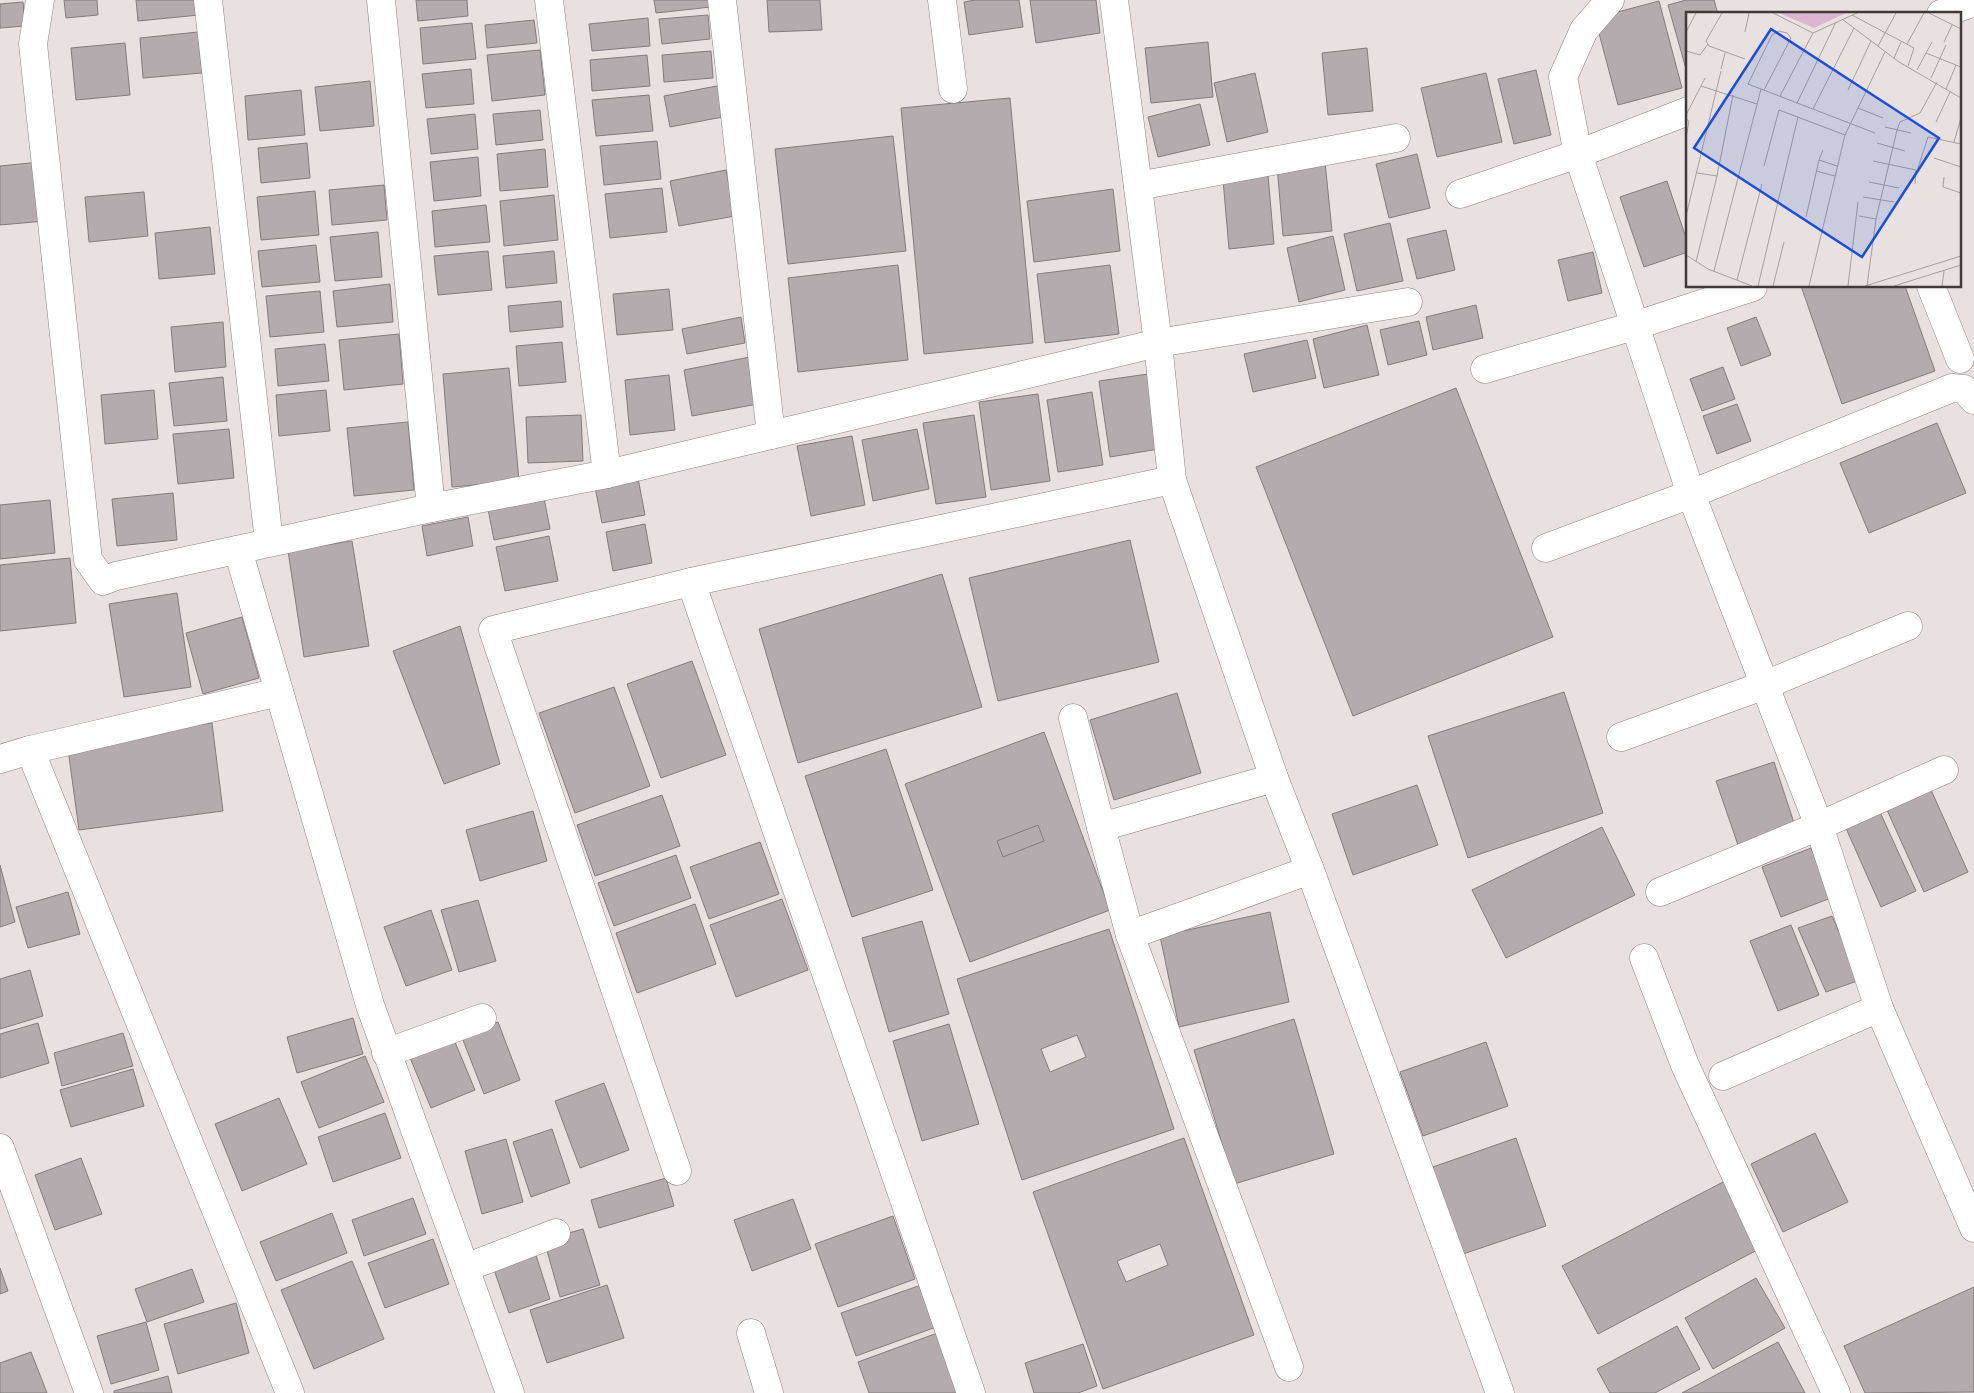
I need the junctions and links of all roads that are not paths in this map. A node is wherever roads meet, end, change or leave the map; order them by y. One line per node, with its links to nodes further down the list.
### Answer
1 (40, 0): 32 (street)
2 (208, 0): 30 (street)
3 (381, 0): 29 (street)
4 (549, 0): 26 (street)
5 (722, 0): 25 (street)
6 (942, 0): 11 (street)
7 (1114, 0): 15 (street)
8 (1610, 0): 14 (street)
9 (1974, 2): 10 (street)
10 (1946, 12)
11 (953, 89)
12 (1686, 113): 14 (street)
13 (1396, 138): 15 (street)
14 (1578, 154): 16 (street); 20 (street)
15 (1138, 186): 21 (street)
16 (1460, 194)
17 (1750, 288): 20 (street)
18 (1932, 288): 22 (street)
19 (1408, 302): 21 (street)
20 (1634, 326): 23 (street); 28 (street)
21 (1158, 343): 25 (street); 27 (street)
22 (1960, 359)
23 (1485, 369)
24 (1974, 400): 28 (street)
25 (771, 435): 26 (street)
26 (607, 474): 29 (street)
27 (1172, 480): 33 (street); 42 (street)
28 (1690, 494): 31 (street); 35 (street)
29 (431, 508): 30 (street)
30 (269, 542): 32 (street)
31 (1546, 548)
32 (238, 550): 36 (street)
33 (691, 582): 54 (street); 64 (street)
34 (1908, 626): 35 (street)
35 (1765, 685): 38 (street); 43 (street)
36 (279, 692): 39 (street); 51 (street)
37 (1073, 718): 44 (street)
38 (1621, 737)
39 (30, 750): 40 (street); 61 (street)
40 (0, 759)
41 (1944, 770): 43 (street)
42 (1274, 778): 44 (street); 45 (street)
43 (1819, 826): 46 (street); 49 (street)
44 (1101, 827): 47 (street)
45 (1310, 870): 47 (street); 65 (street)
46 (1660, 892)
47 (1130, 935): 59 (street)
48 (1644, 958): 66 (street)
49 (1879, 1008): 52 (street); 55 (street)
50 (482, 1018): 51 (street)
51 (386, 1053): 57 (street)
52 (1723, 1076)
53 (0, 1148): 60 (street)
54 (677, 1171)
55 (1974, 1228)
56 (556, 1233): 57 (street)
57 (465, 1268): 62 (street)
58 (751, 1333): 63 (street)
59 (1289, 1367)
60 (89, 1393)
61 (290, 1393)
62 (510, 1393)
63 (769, 1393)
64 (971, 1393)
65 (1500, 1393)
66 (1836, 1393)

